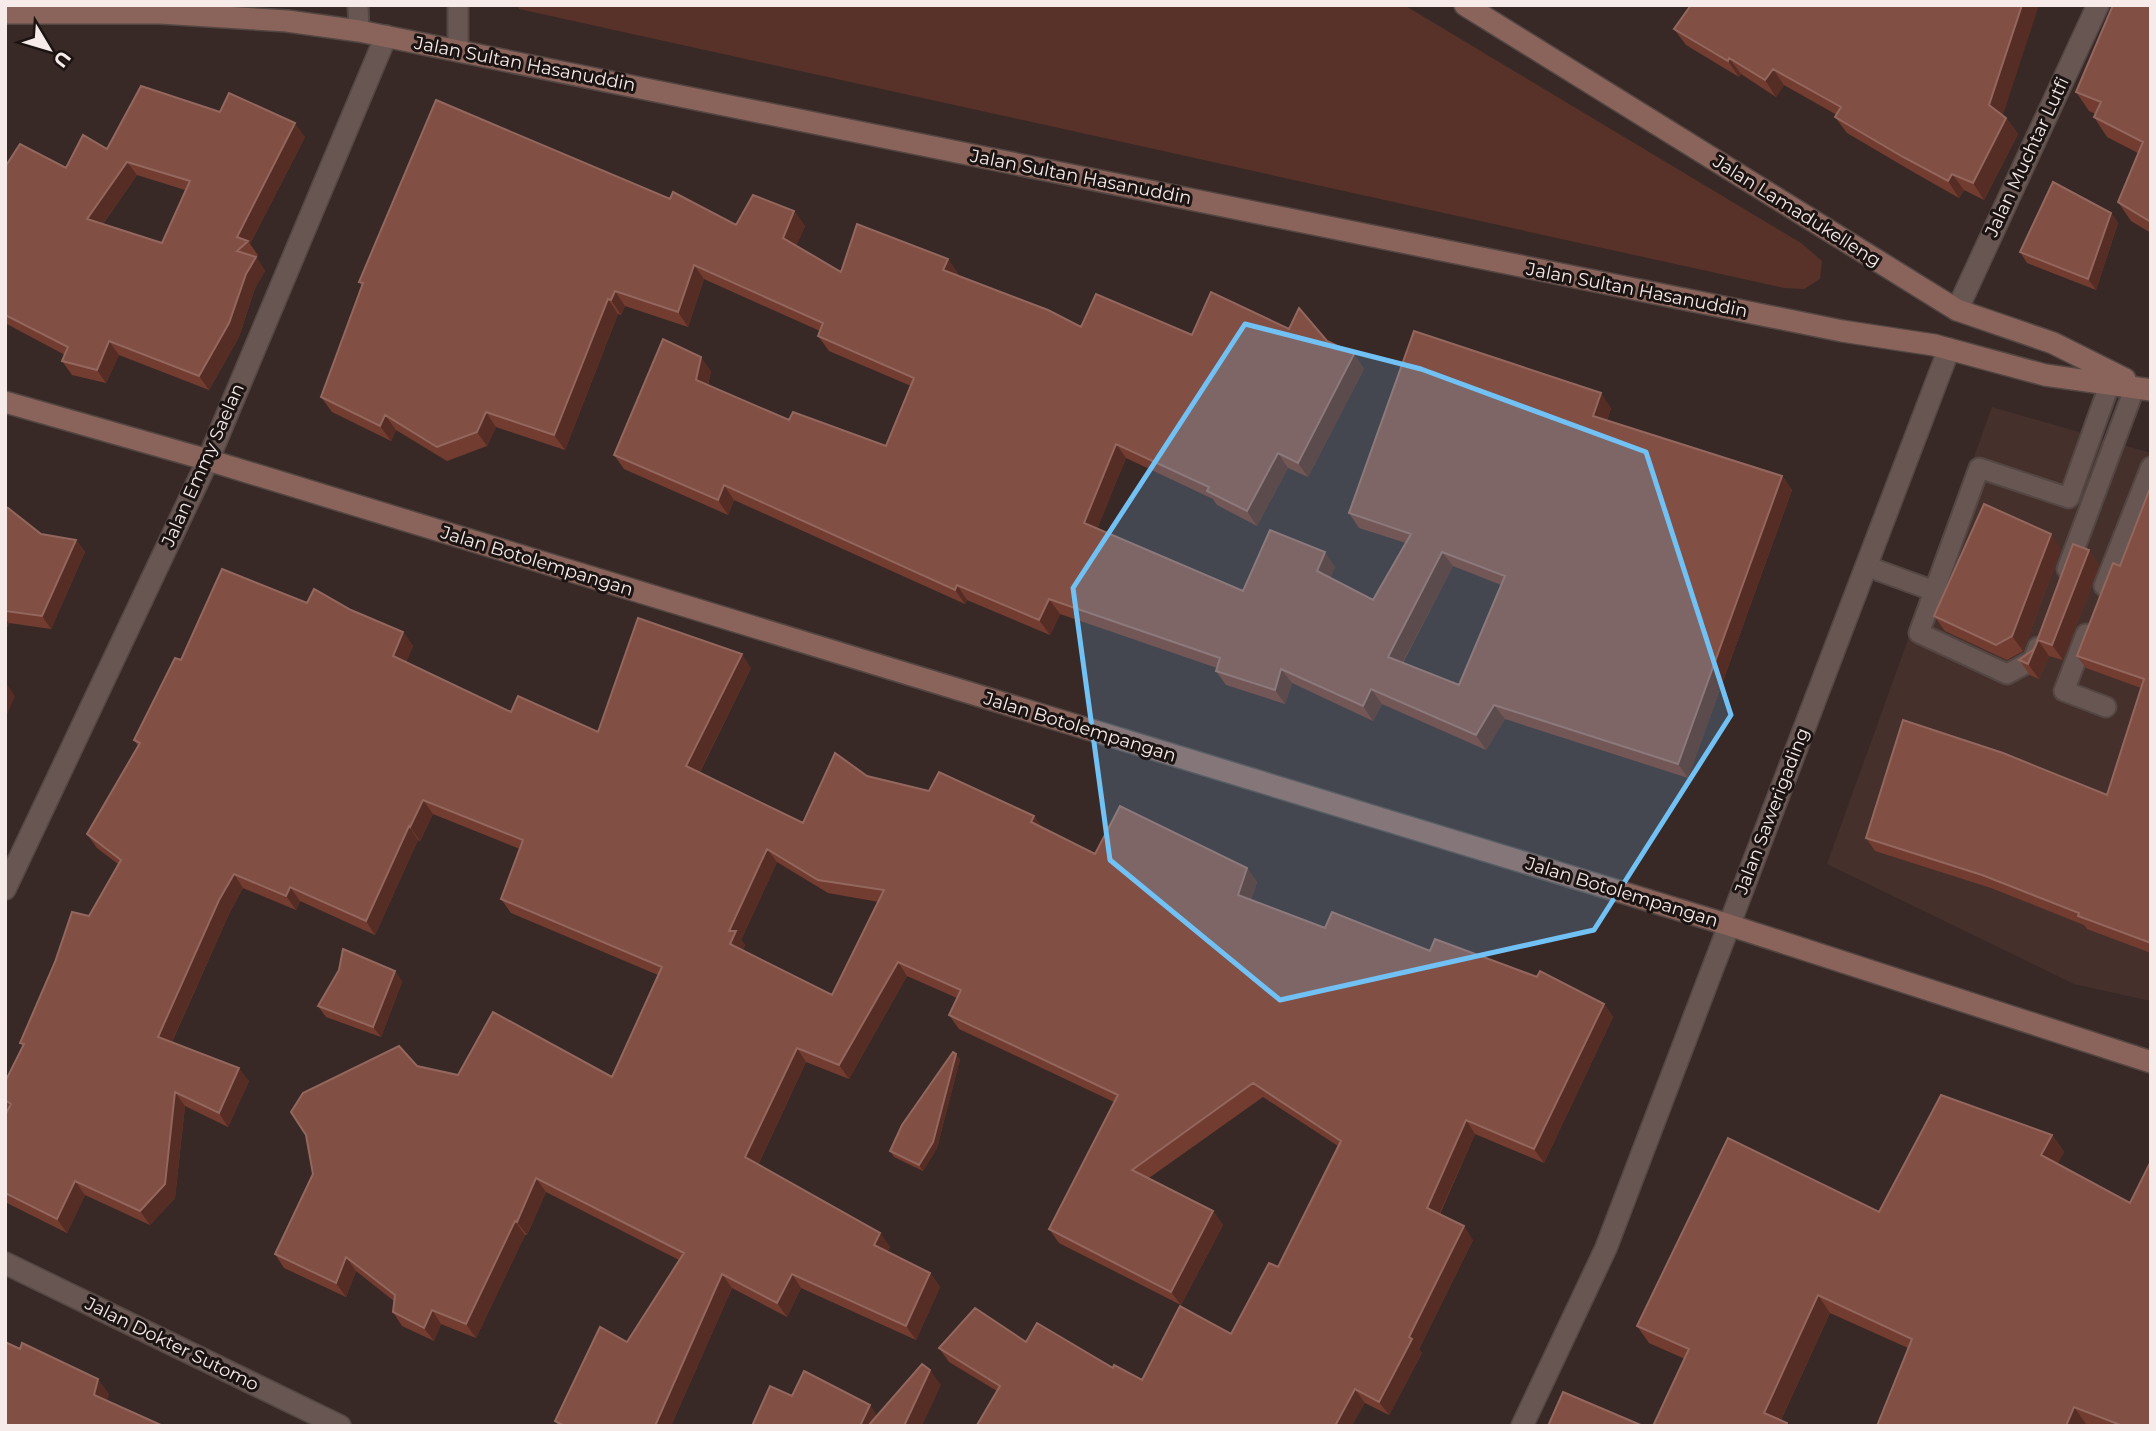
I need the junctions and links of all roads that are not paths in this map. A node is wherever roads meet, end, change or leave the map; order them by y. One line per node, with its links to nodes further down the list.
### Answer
1 (358, 5): 7 (lane)
2 (458, 5): 9 (lane)
3 (1465, 5): 10 (street, Jalan Lamadukelleng)
4 (2098, 5): 10 (street, Jalan Muchtar Lutfi)
5 (73, 9): 6 (street, Jalan Sultan Hasanuddin); 7 (street, Jalan Sultan Hasanuddin)
6 (5, 13)
7 (359, 31): 8 (street, Jalan Sultan Hasanuddin)
8 (386, 36): 9 (street, Jalan Sultan Hasanuddin); 15 (street, Jalan Emmy Saelan)
9 (458, 51): 11 (street, Jalan Sultan Hasanuddin)
10 (1957, 310): 13 (street, Jalan Lamadukelleng)
11 (1949, 349): 12 (street, Jalan Sultan Hasanuddin); 17 (street, Jalan Sawerigading)
12 (2110, 383): 13 (street, Jalan Sultan Hasanuddin); 19 (lane)
13 (2143, 388): 18 (lane)
14 (5, 402): 15 (street, Jalan Botolempangan)
15 (208, 460): 22 (street, Jalan Emmy Saelan); 23 (street, Jalan Botolempangan)
16 (2151, 467): 21 (lane)
17 (1866, 566): 19 (lane); 23 (street, Jalan Sawerigading)
18 (2062, 582)
19 (1934, 591): 20 (lane)
20 (2043, 634)
21 (2106, 707)
22 (5, 889)
23 (1729, 925): 24 (street, Jalan Botolempangan); 27 (street, Jalan Sawerigading)
24 (2151, 1062)
25 (5, 1263): 26 (street, Jalan Dokter Sutomo)
26 (340, 1426)
27 (1522, 1426)

